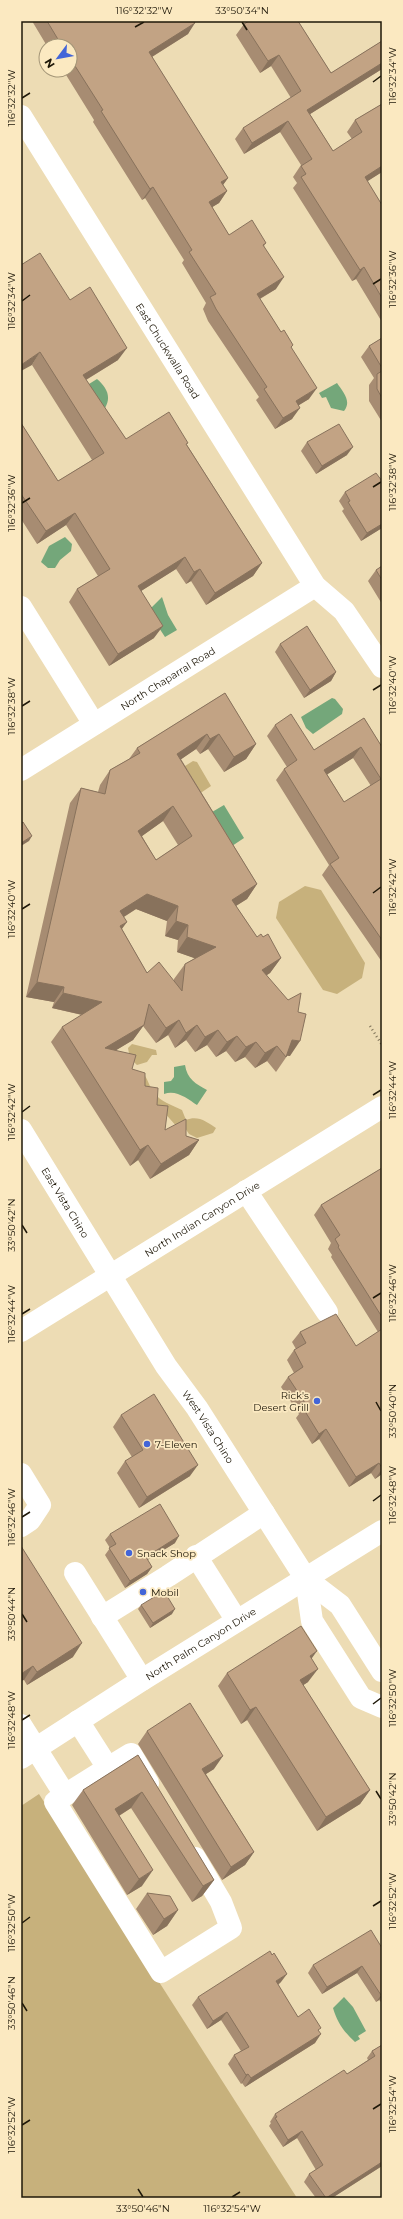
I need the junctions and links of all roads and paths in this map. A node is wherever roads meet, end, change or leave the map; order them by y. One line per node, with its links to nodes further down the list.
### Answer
1 (21, 116): 2 (street, East Chuckwalla Road)
2 (315, 586): 4 (street, East Chuckwalla Road); 5 (street, North Chaparral Road)
3 (21, 607): 5 (street)
4 (382, 667)
5 (94, 724): 6 (street, North Chaparral Road)
6 (21, 770)
7 (370, 1026): 8 (path)
8 (382, 1045)
9 (382, 1107): 11 (street, North Indian Canyon Drive)
10 (21, 1130): 12 (street, East Vista Chino)
11 (246, 1191): 12 (street, North Indian Canyon Drive); 13 (street)
12 (110, 1275): 14 (street, North Indian Canyon Drive); 16 (street, West Vista Chino)
13 (327, 1312)
14 (21, 1331)
15 (21, 1474): 17 (street)
16 (264, 1513): 19 (street); 21 (street, West Vista Chino)
17 (21, 1526)
18 (382, 1532): 21 (street, North Palm Canyon Drive)
19 (196, 1556): 22 (street); 23 (street)
20 (74, 1573): 22 (street)
21 (306, 1579): 23 (street, North Palm Canyon Drive); 24 (street, West Vista Chino); 26 (street, West Vista Chino)
22 (102, 1617): 25 (street)
23 (237, 1621): 25 (street, North Palm Canyon Drive)
24 (382, 1671)
25 (142, 1680): 27 (street, North Palm Canyon Drive)
26 (382, 1707)
27 (78, 1721): 29 (street, North Palm Canyon Drive); 30 (street)
28 (21, 1725): 29 (street)
29 (28, 1754): 31 (street)
30 (108, 1768): 31 (street); 32 (street)
31 (65, 1795): 33 (street)
32 (160, 1801)
33 (184, 1841)

